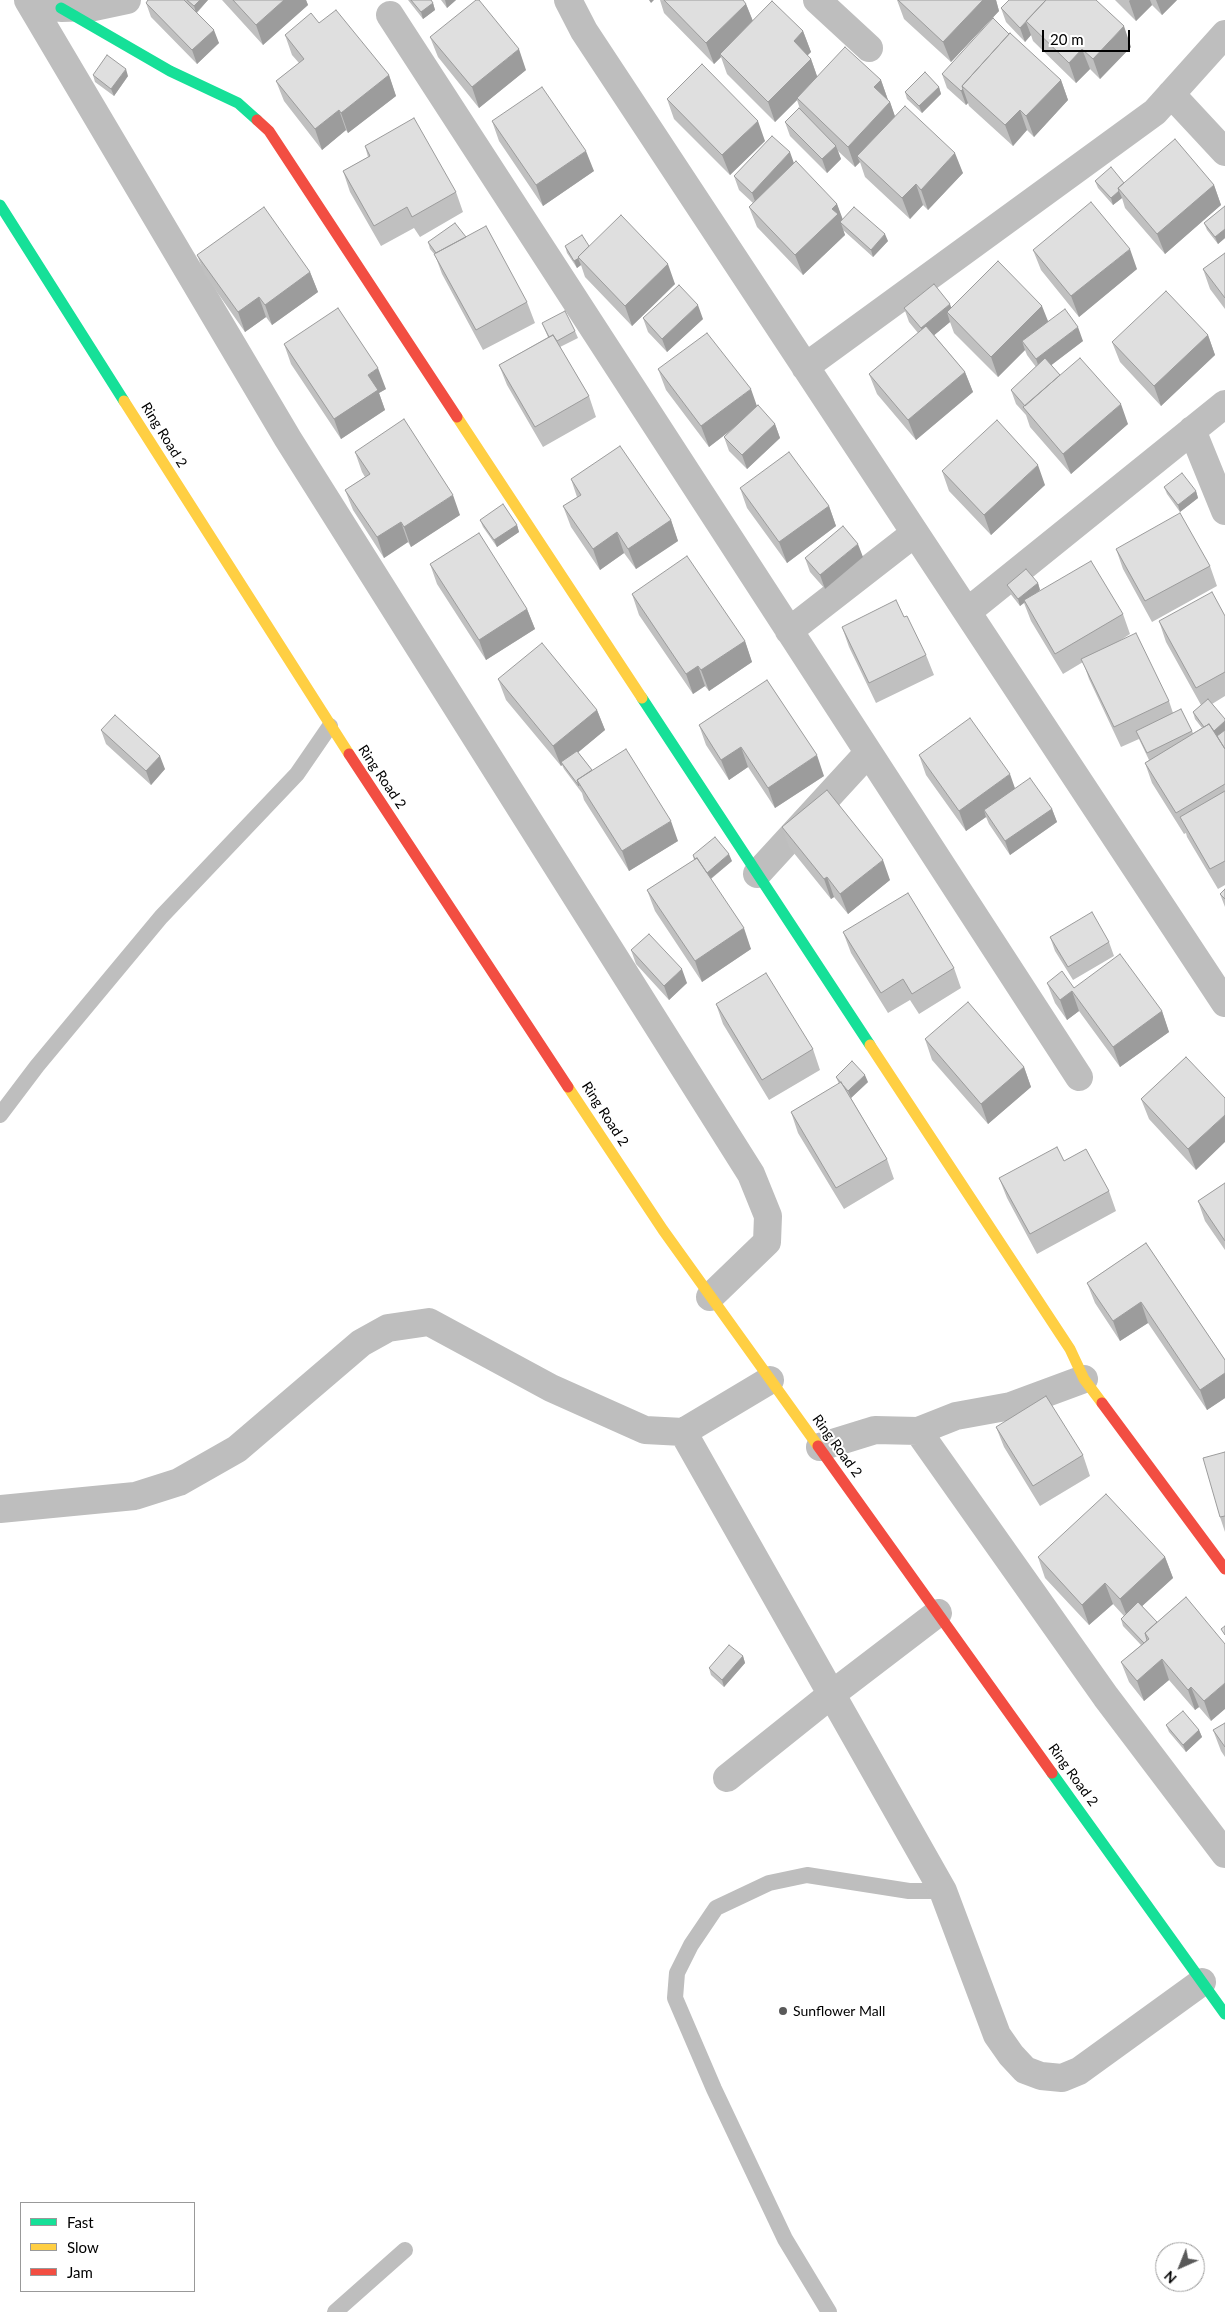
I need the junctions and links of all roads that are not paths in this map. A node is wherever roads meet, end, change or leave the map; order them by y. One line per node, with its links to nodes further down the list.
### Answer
1 (28, 0): 25 (street)
2 (127, 0): 5 (street)
3 (568, 0): 12 (street)
4 (817, 0): 8 (street)
5 (55, 4): 21 (main road)
6 (390, 15): 18 (street)
7 (1225, 34): 9 (street)
8 (869, 48)
9 (1171, 94): 10 (street); 12 (street)
10 (1225, 152)
11 (0, 205): 19 (main road, Ring Road 2)
12 (805, 367): 16 (street)
13 (1225, 404): 14 (street)
14 (1192, 430): 15 (street); 17 (street)
15 (1225, 511)
16 (915, 533): 17 (street); 18 (street)
17 (967, 612): 22 (street)
18 (789, 631): 20 (street)
19 (330, 726): 24 (lane); 25 (main road, Ring Road 2)
20 (868, 753): 21 (street); 23 (street)
21 (757, 874): 26 (main road)
22 (1225, 1003)
23 (1079, 1077)
24 (0, 1115)
25 (710, 1297): 27 (main road, Ring Road 2)
26 (1084, 1379): 28 (street); 32 (main road)
27 (770, 1380): 29 (street); 30 (main road, Ring Road 2)
28 (918, 1431): 30 (street); 36 (street)
29 (683, 1432): 31 (street); 34 (street)
30 (820, 1446): 33 (main road, Ring Road 2)
31 (0, 1509)
32 (1225, 1569)
33 (938, 1613): 34 (street); 38 (main road, Ring Road 2)
34 (832, 1694): 35 (street); 37 (street)
35 (727, 1778)
36 (1225, 1854)
37 (943, 1891): 38 (street); 42 (lane)
38 (1202, 1982): 39 (main road, Ring Road 2)
39 (1225, 2014)
40 (405, 2250): 41 (lane)
41 (335, 2312)
42 (829, 2312)

